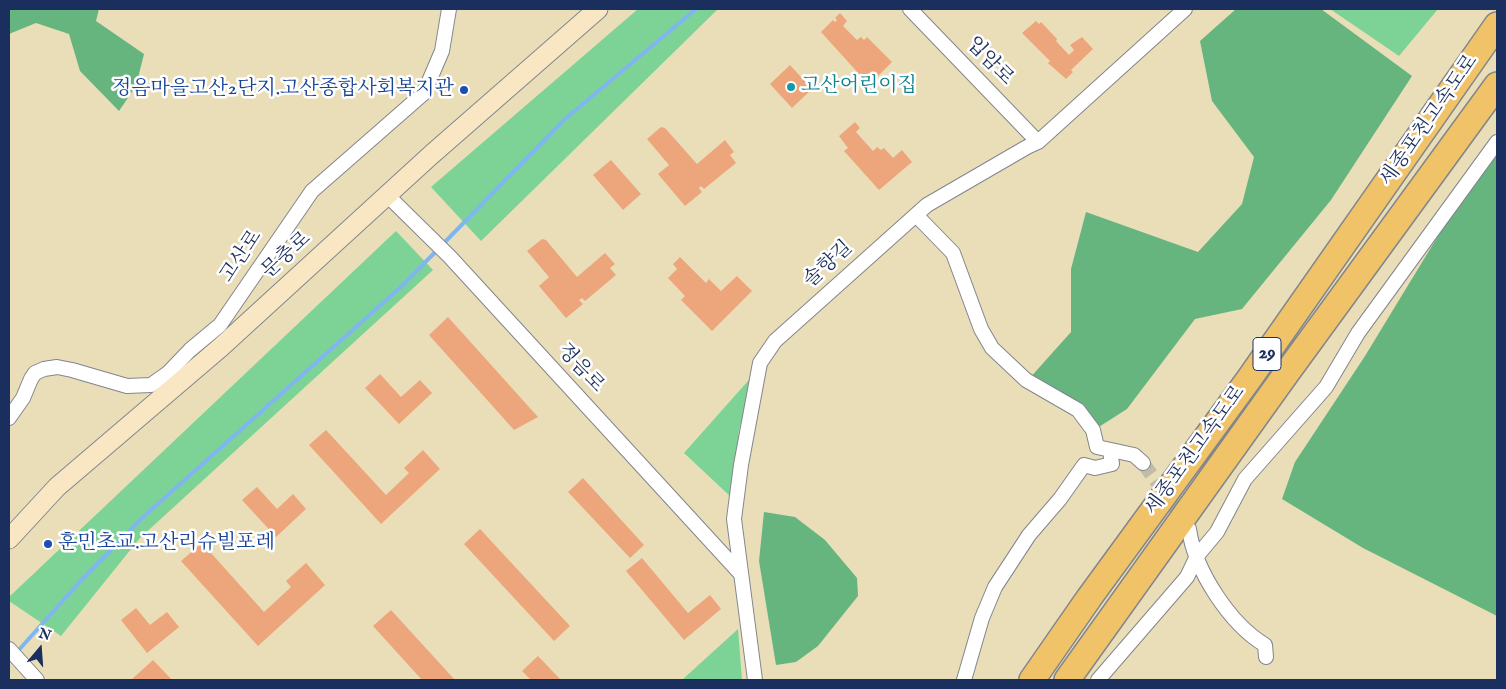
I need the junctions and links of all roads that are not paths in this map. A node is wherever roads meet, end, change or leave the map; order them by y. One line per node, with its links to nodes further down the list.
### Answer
1 (449, 9): 11 (street, 고산로)
2 (598, 9): 9 (street, 문충로)
3 (910, 9): 7 (street, 입암로)
4 (1185, 9): 7 (street, 솔향길)
5 (1497, 25): 23 (highway, 세종포천고속도로 / 29)
6 (1497, 85): 24 (highway, 세종포천고속도로 / 29)
7 (1038, 142): 10 (street, 솔향길)
8 (1497, 142): 16 (street)
9 (387, 195): 15 (street, 문충로); 17 (street, 정음로)
10 (916, 216): 12 (street); 17 (street, 솔향길)
11 (9, 418)
12 (1110, 450): 13 (street); 22 (street)
13 (1143, 463)
14 (1189, 529): 16 (street)
15 (9, 539)
16 (1197, 556): 19 (street); 25 (street)
17 (740, 573): 21 (street, 솔향길)
18 (9, 649): 20 (street)
19 (1266, 656)
20 (37, 680)
21 (755, 680)
22 (964, 680)
23 (1032, 680)
24 (1068, 680)
25 (1098, 680)

